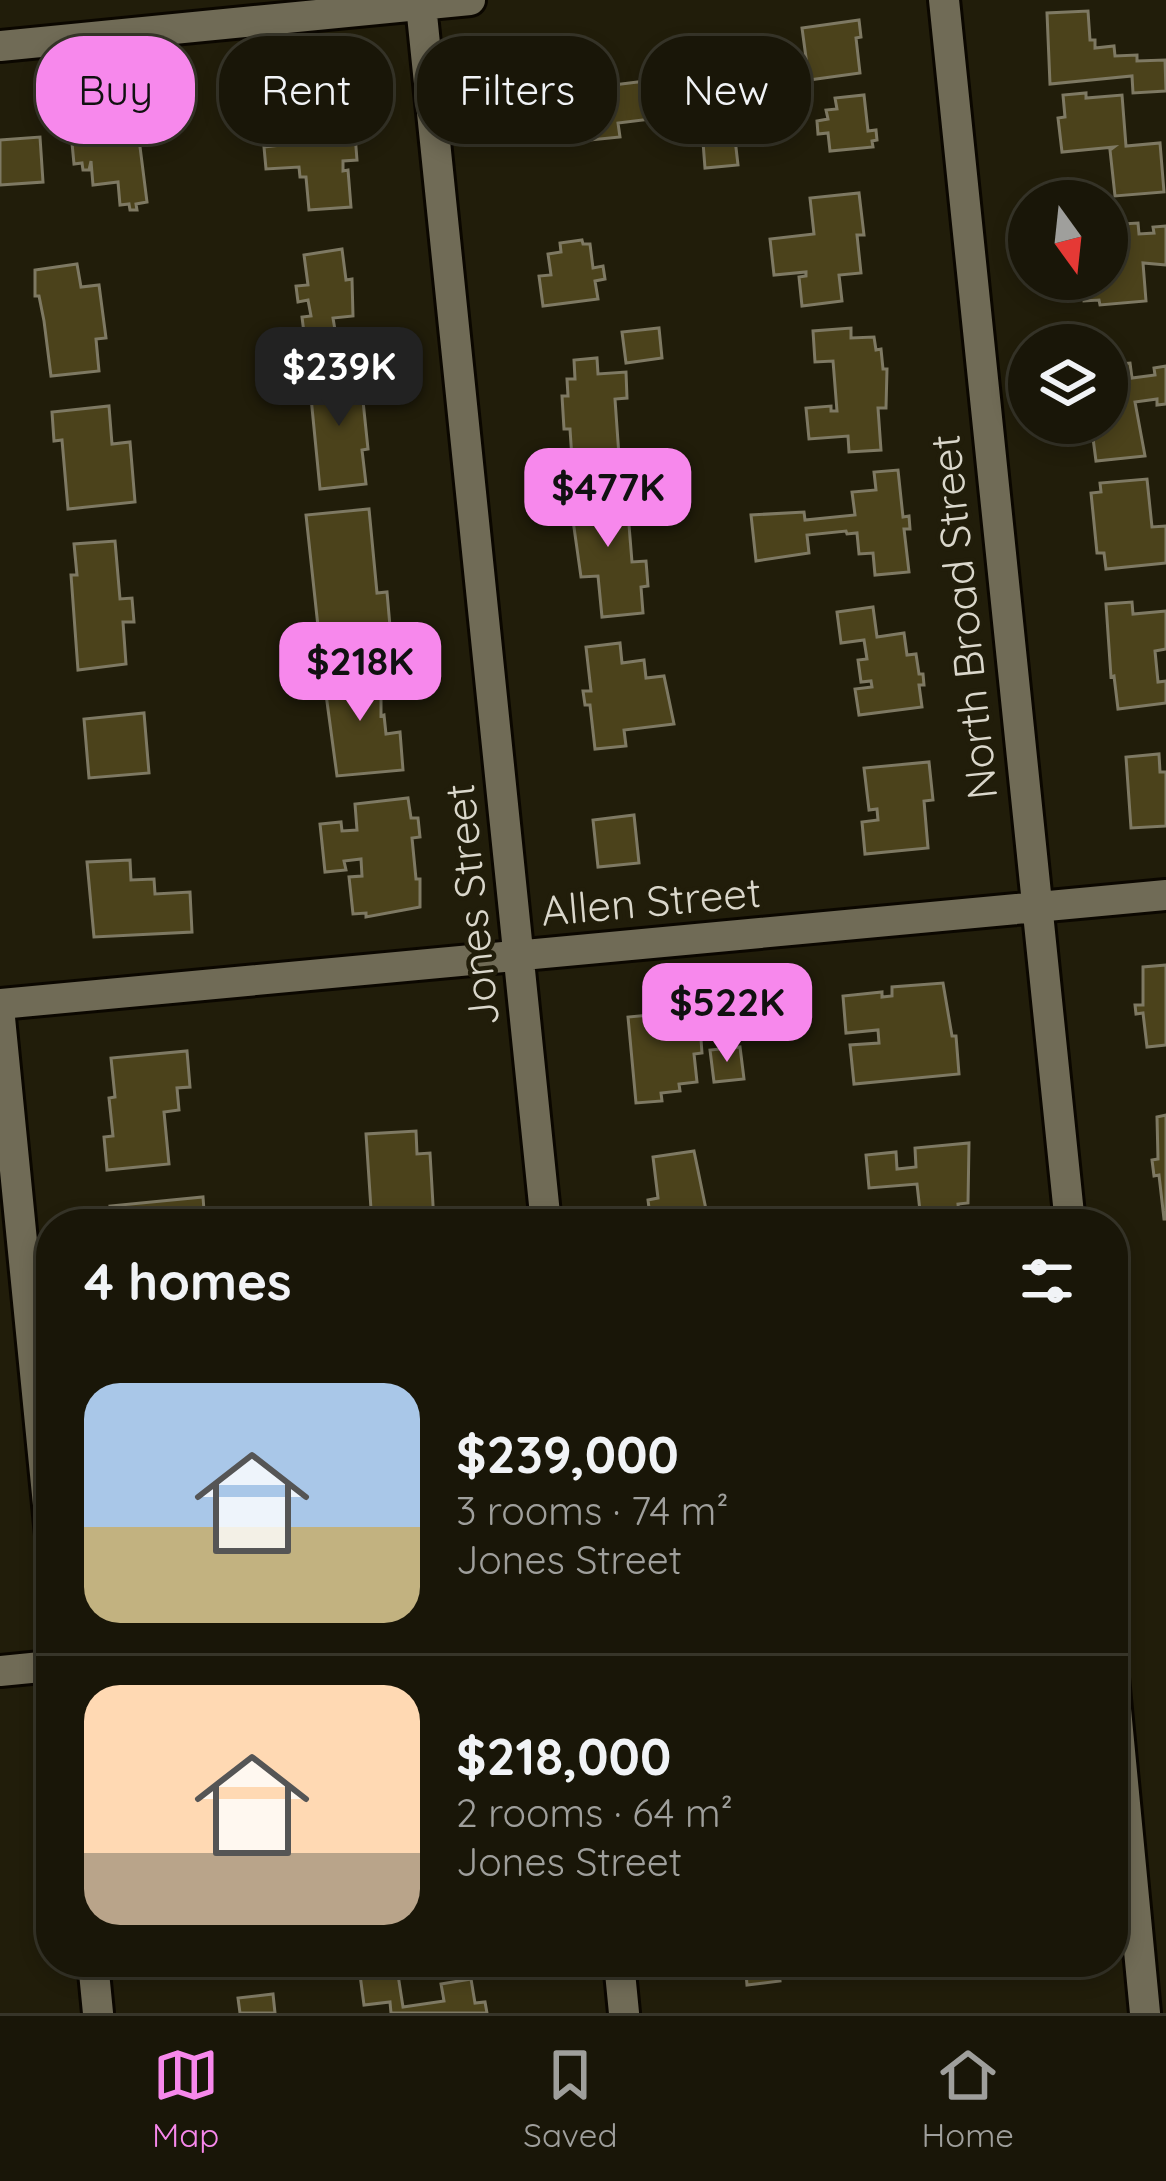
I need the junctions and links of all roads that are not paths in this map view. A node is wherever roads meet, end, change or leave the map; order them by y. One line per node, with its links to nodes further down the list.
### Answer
1 (470, 0): 3 (street)
2 (944, 0): 6 (street, North Broad Street)
3 (422, 4): 4 (street); 7 (street, Jones Street)
4 (0, 46)
5 (1166, 895): 6 (street, Allen Street)
6 (1036, 907): 7 (street, Allen Street); 11 (street, North Broad Street)
7 (518, 956): 8 (street, Allen Street); 10 (street, Jones Street)
8 (0, 1004)
9 (0, 1018): 12 (street)
10 (544, 1209)
11 (1068, 1209)
12 (36, 1383)
13 (36, 1667): 14 (street)
14 (0, 1671)
15 (1128, 1840): 20 (street)
16 (94, 1977): 18 (street)
17 (620, 1977): 19 (street)
18 (98, 2013)
19 (624, 2013)
20 (1144, 2013)

